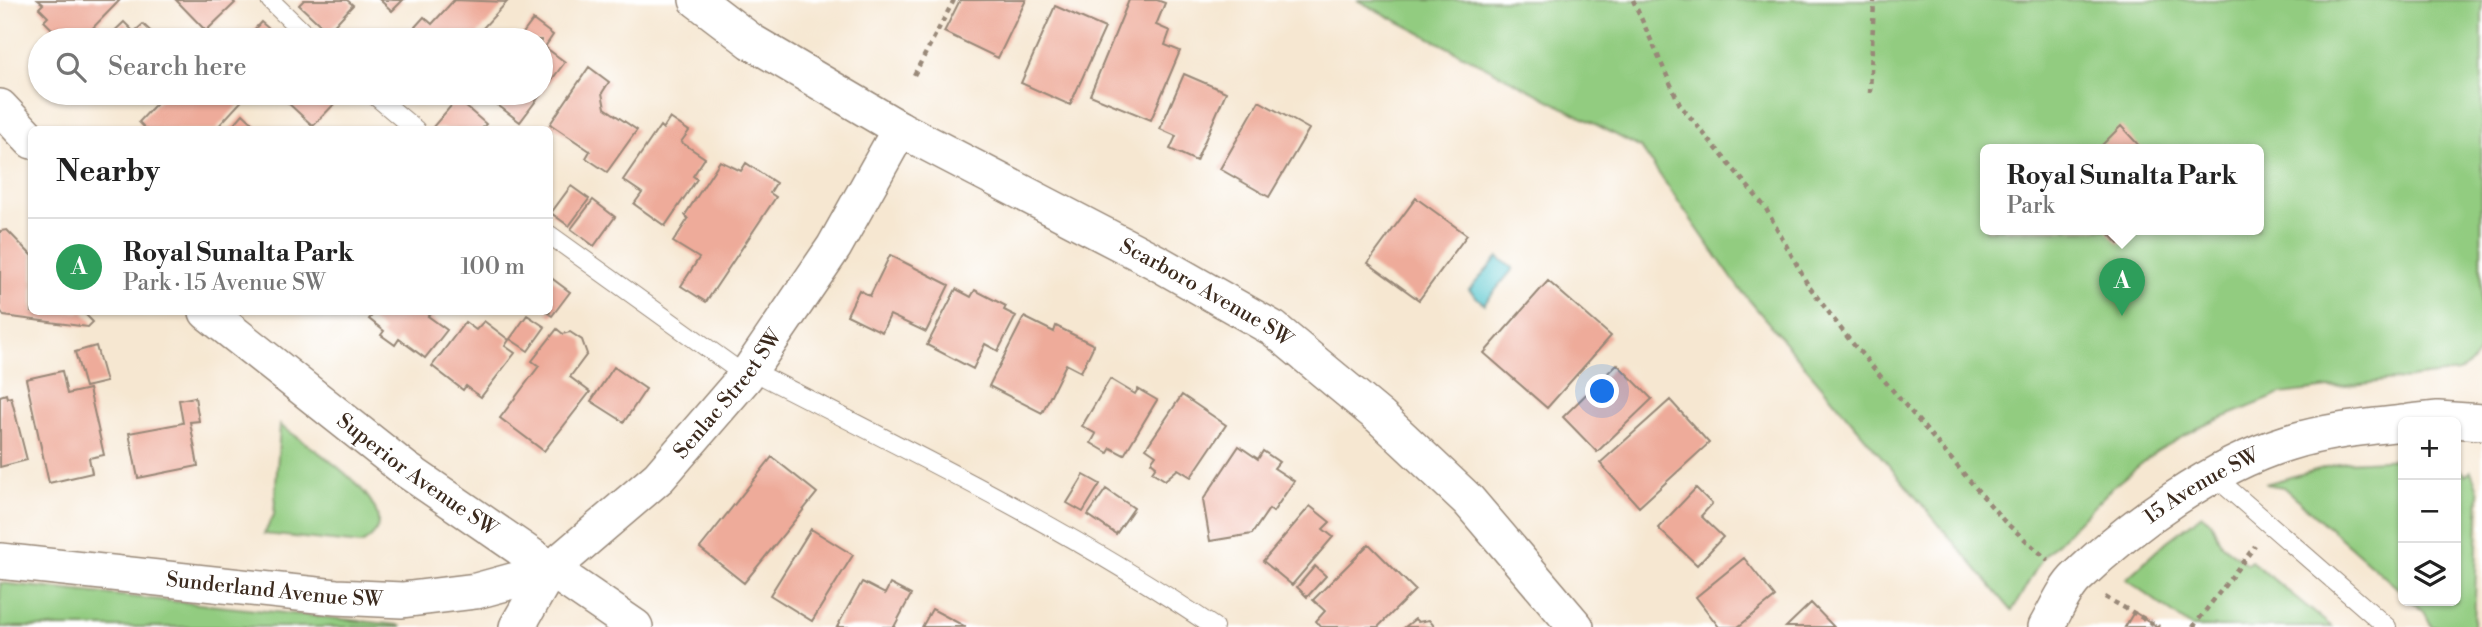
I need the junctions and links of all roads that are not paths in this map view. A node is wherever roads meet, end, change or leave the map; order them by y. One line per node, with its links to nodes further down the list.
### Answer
1 (270, 0): 3 (lane)
2 (696, 0): 7 (street, Scarboro Avenue SW)
3 (299, 28)
4 (386, 105): 6 (lane)
5 (0, 107): 8 (street)
6 (411, 126)
7 (900, 129): 11 (street, Senlac Street SW); 21 (street, Scarboro Avenue SW)
8 (28, 137)
9 (553, 237): 11 (lane)
10 (210, 315): 17 (street, Superior Avenue SW)
11 (748, 373): 17 (street, Senlac Street SW); 20 (lane)
12 (2461, 421): 13 (street)
13 (2482, 422)
14 (2398, 424): 15 (street, 15 Avenue SW)
15 (2214, 476): 22 (street, 15 Avenue SW); 23 (lane)
16 (0, 561): 17 (street, Sunderland Avenue SW)
17 (549, 570): 18 (street, Senlac Street SW); 19 (street, Superior Avenue SW)
18 (517, 627)
19 (635, 627)
20 (1214, 627)
21 (1576, 627)
22 (2046, 627)
23 (2387, 627)

